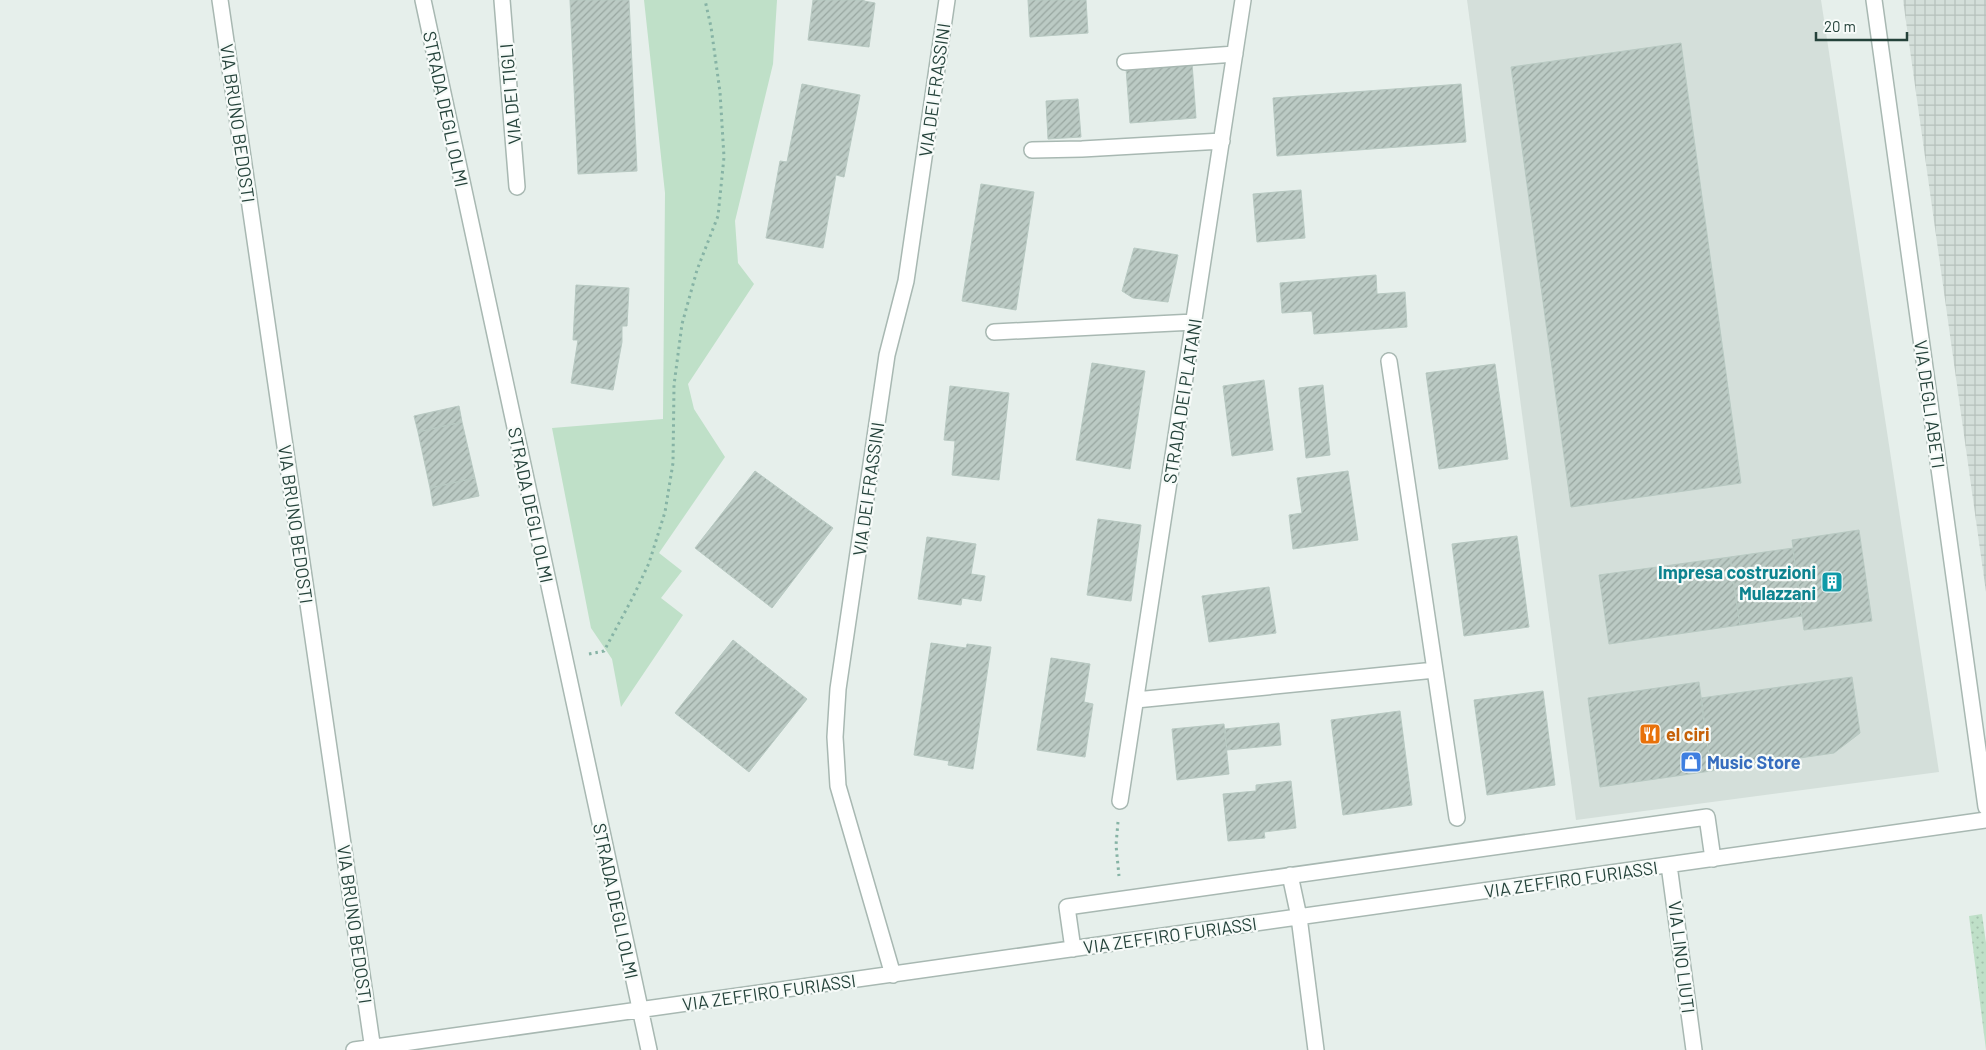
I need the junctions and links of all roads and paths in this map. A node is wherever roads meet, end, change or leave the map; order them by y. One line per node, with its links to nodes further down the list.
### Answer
1 (220, 0): 31 (street, VIA BRUNO BEDOSTI)
2 (423, 0): 30 (street, STRADA DEGLI OLMI)
3 (502, 0): 12 (street, VIA DEI TIGLI)
4 (705, 0): 16 (path)
5 (947, 0): 29 (street, VIA DEI FRASSINI)
6 (1243, 0): 8 (street, STRADA DEI PLATANI)
7 (1874, 0): 20 (street, VIA DEGLI ABETI)
8 (1235, 54): 9 (street); 10 (street, STRADA DEI PLATANI)
9 (1125, 62)
10 (1222, 141): 11 (street); 13 (street, STRADA DEI PLATANI)
11 (1032, 150)
12 (517, 187)
13 (1194, 322): 14 (street); 18 (street, STRADA DEI PLATANI)
14 (994, 332)
15 (1389, 362): 17 (street)
16 (589, 654)
17 (1435, 670): 18 (street); 21 (street)
18 (1136, 700): 19 (street, STRADA DEI PLATANI)
19 (1120, 801): 26 (path)
20 (1986, 807)
21 (1457, 818)
22 (1986, 820): 23 (street, VIA ZEFFIRO FURIASSI)
23 (1713, 859): 24 (street, VIA ZEFFIRO FURIASSI); 25 (street)
24 (1670, 865): 27 (street, VIA ZEFFIRO FURIASSI); 35 (street, VIA LINO LIUTI)
25 (1290, 875): 26 (street); 27 (street)
26 (1120, 899): 28 (street)
27 (1299, 917): 28 (street, VIA ZEFFIRO FURIASSI); 34 (street)
28 (1073, 949): 29 (street, VIA ZEFFIRO FURIASSI)
29 (893, 975): 30 (street, VIA ZEFFIRO FURIASSI)
30 (640, 1010): 31 (street, VIA ZEFFIRO FURIASSI); 33 (street, STRADA DEGLI OLMI)
31 (373, 1049): 32 (street, VIA ZEFFIRO FURIASSI)
32 (354, 1050)
33 (649, 1050)
34 (1316, 1050)
35 (1694, 1050)

